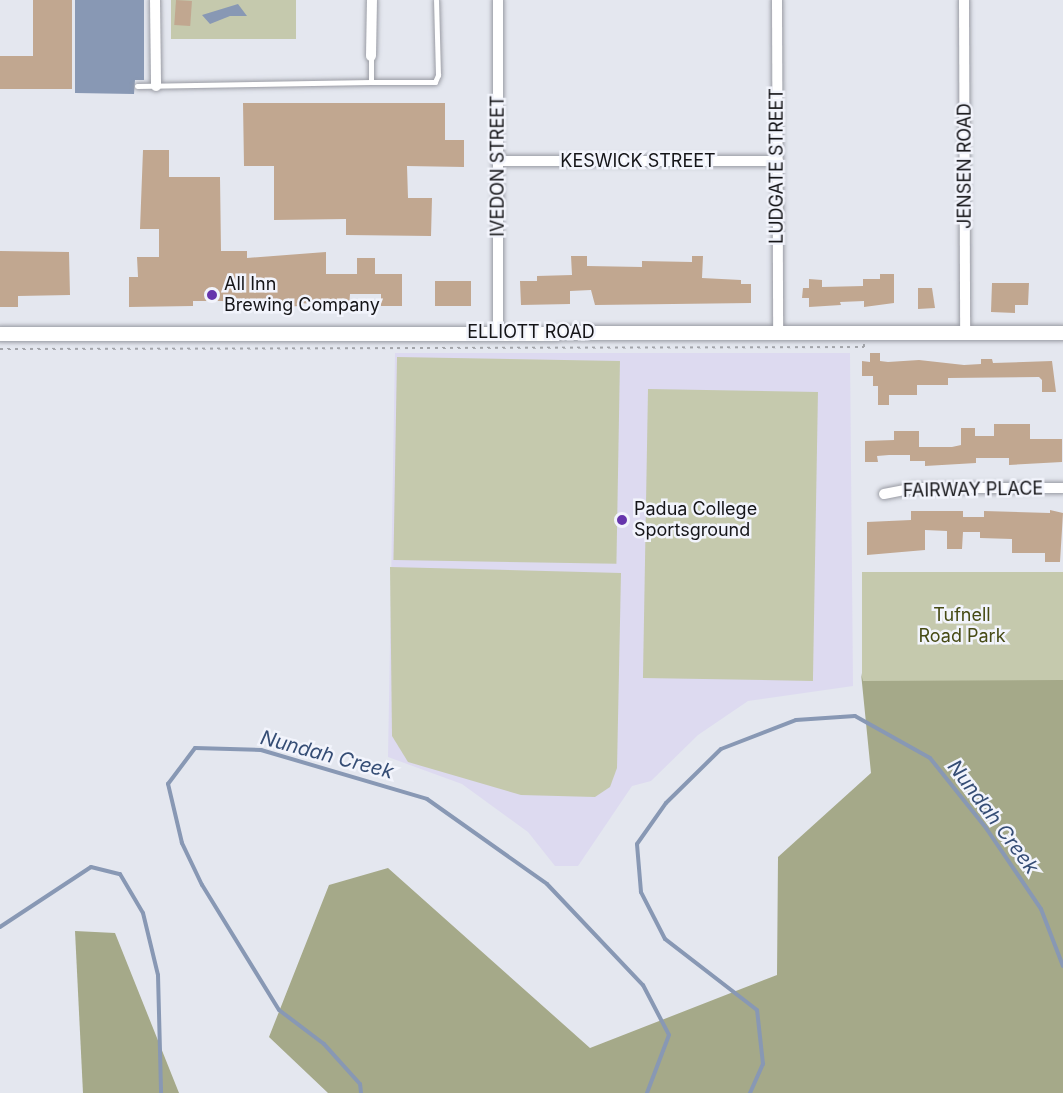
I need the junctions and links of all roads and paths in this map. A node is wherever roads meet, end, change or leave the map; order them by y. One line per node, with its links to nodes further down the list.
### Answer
1 (155, 0): 10 (street)
2 (372, 0): 7 (street)
3 (436, 0): 8 (lane)
4 (498, 0): 11 (street, IVEDON STREET)
5 (777, 0): 12 (street, LUDGATE STREET)
6 (964, 0): 16 (street, JENSEN ROAD)
7 (371, 56): 8 (lane)
8 (371, 82): 10 (lane)
9 (137, 86): 10 (lane)
10 (156, 86)
11 (498, 161): 12 (street, KESWICK STREET); 13 (street, IVEDON STREET)
12 (777, 161): 14 (street, LUDGATE STREET)
13 (498, 332): 14 (street, ELLIOTT ROAD); 18 (street, ELLIOTT ROAD)
14 (778, 332): 15 (street, ELLIOTT ROAD)
15 (864, 332): 16 (street, ELLIOTT ROAD); 19 (path)
16 (965, 333): 17 (street, ELLIOTT ROAD)
17 (1063, 333)
18 (0, 334)
19 (0, 349)
20 (1063, 488): 21 (street, FAIRWAY PLACE)
21 (884, 494)

